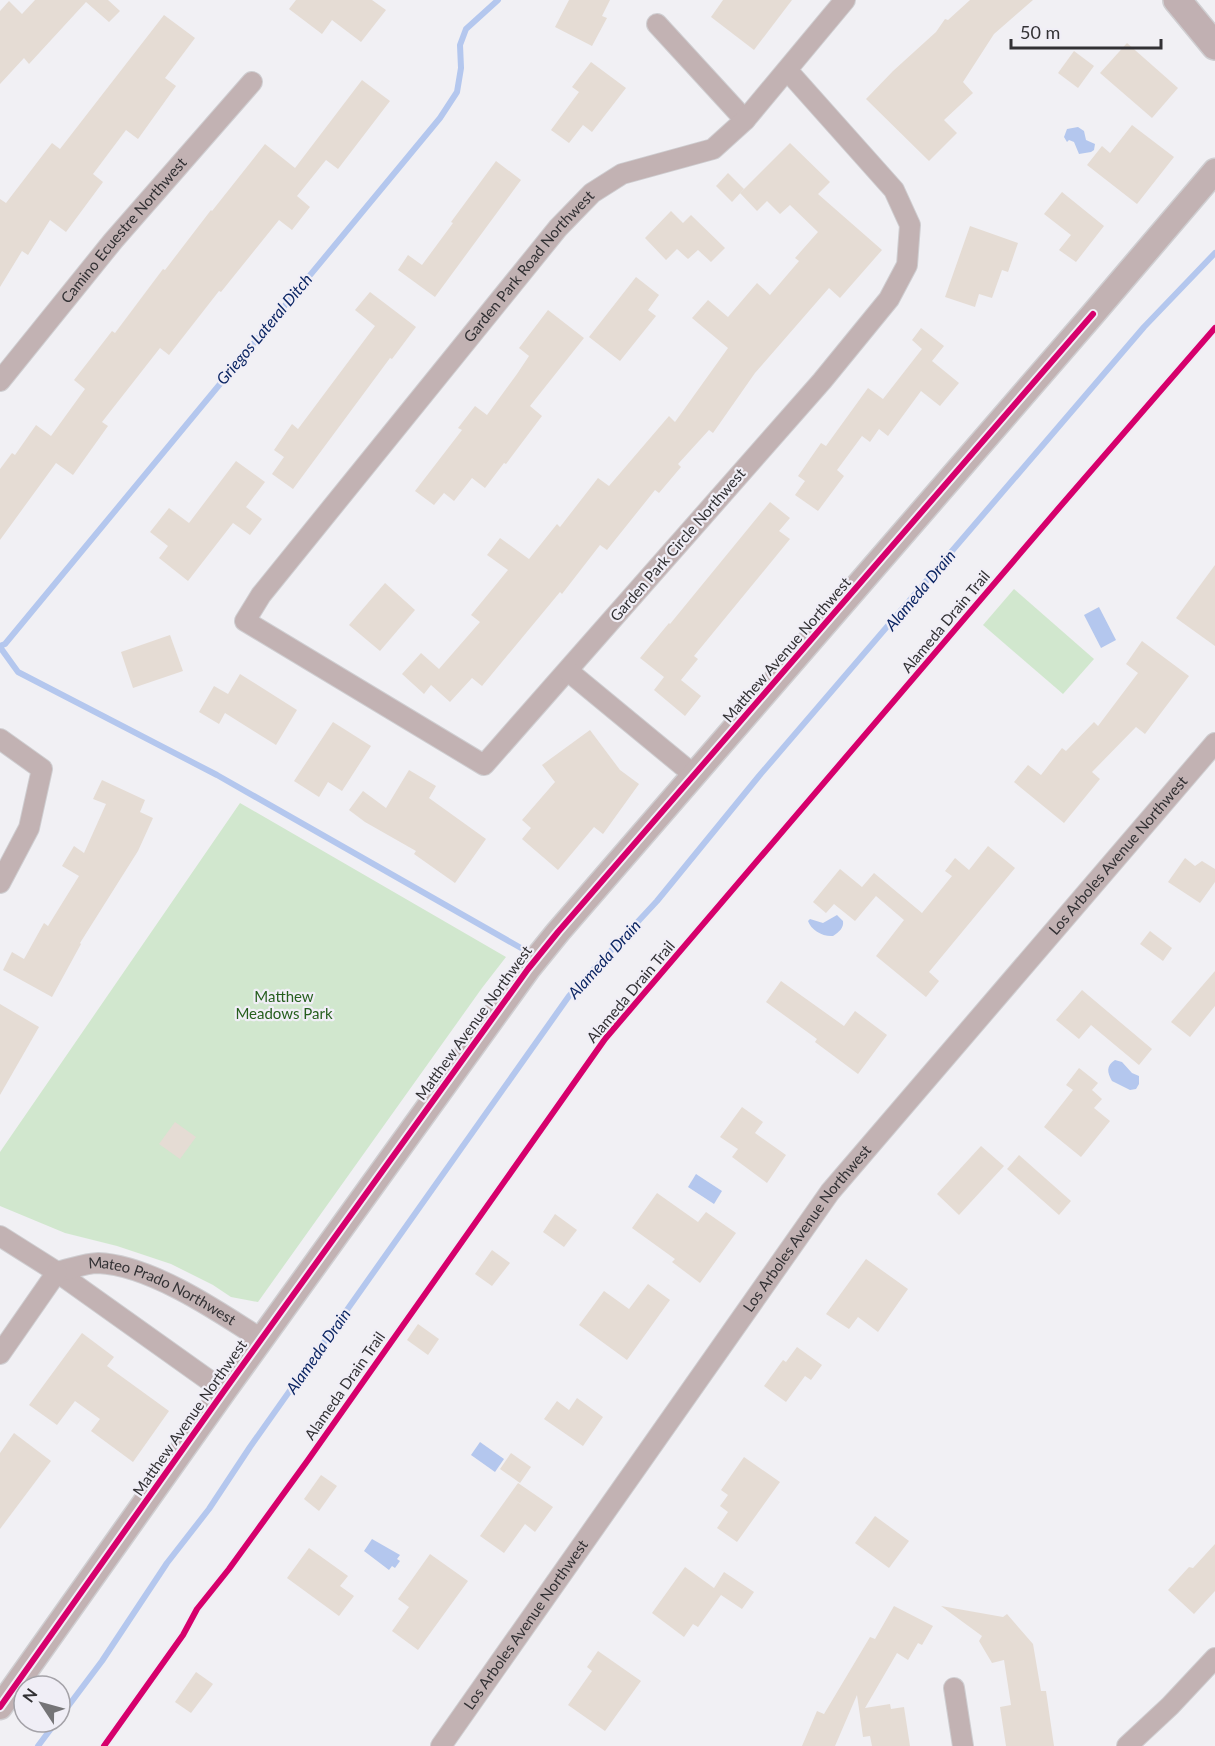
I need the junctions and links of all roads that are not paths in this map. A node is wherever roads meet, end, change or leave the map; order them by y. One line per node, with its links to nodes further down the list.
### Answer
1 (845, 0): 5 (street, Garden Park Road Northwest)
2 (1177, 0): 4 (main road)
3 (657, 24): 7 (street)
4 (1215, 46)
5 (787, 70): 7 (street, Garden Park Road Northwest); 11 (street, Garden Park Circle Northwest)
6 (252, 82): 9 (street, Camino Ecuestre Northwest)
7 (745, 120): 10 (street, Garden Park Road Northwest)
8 (1215, 171): 14 (street, Matthew Avenue Northwest)
9 (0, 381)
10 (261, 595): 11 (street, Garden Park Circle Northwest)
11 (568, 671): 14 (street)
12 (0, 739): 15 (street)
13 (1215, 743): 24 (street, Los Arboles Avenue Northwest)
14 (694, 775): 18 (street, Matthew Avenue Northwest)
15 (0, 883)
16 (0, 1236): 17 (street, Mateo Prado Northwest)
17 (57, 1272): 18 (street, Mateo Prado Northwest); 19 (street); 20 (street, Mateo Prado Northwest)
18 (261, 1339): 20 (street, Matthew Avenue Northwest)
19 (0, 1354)
20 (224, 1391): 23 (street, Matthew Avenue Northwest)
21 (1215, 1658): 26 (street)
22 (954, 1688): 25 (street)
23 (0, 1707)
24 (441, 1746)
25 (963, 1746)
26 (1127, 1746)

